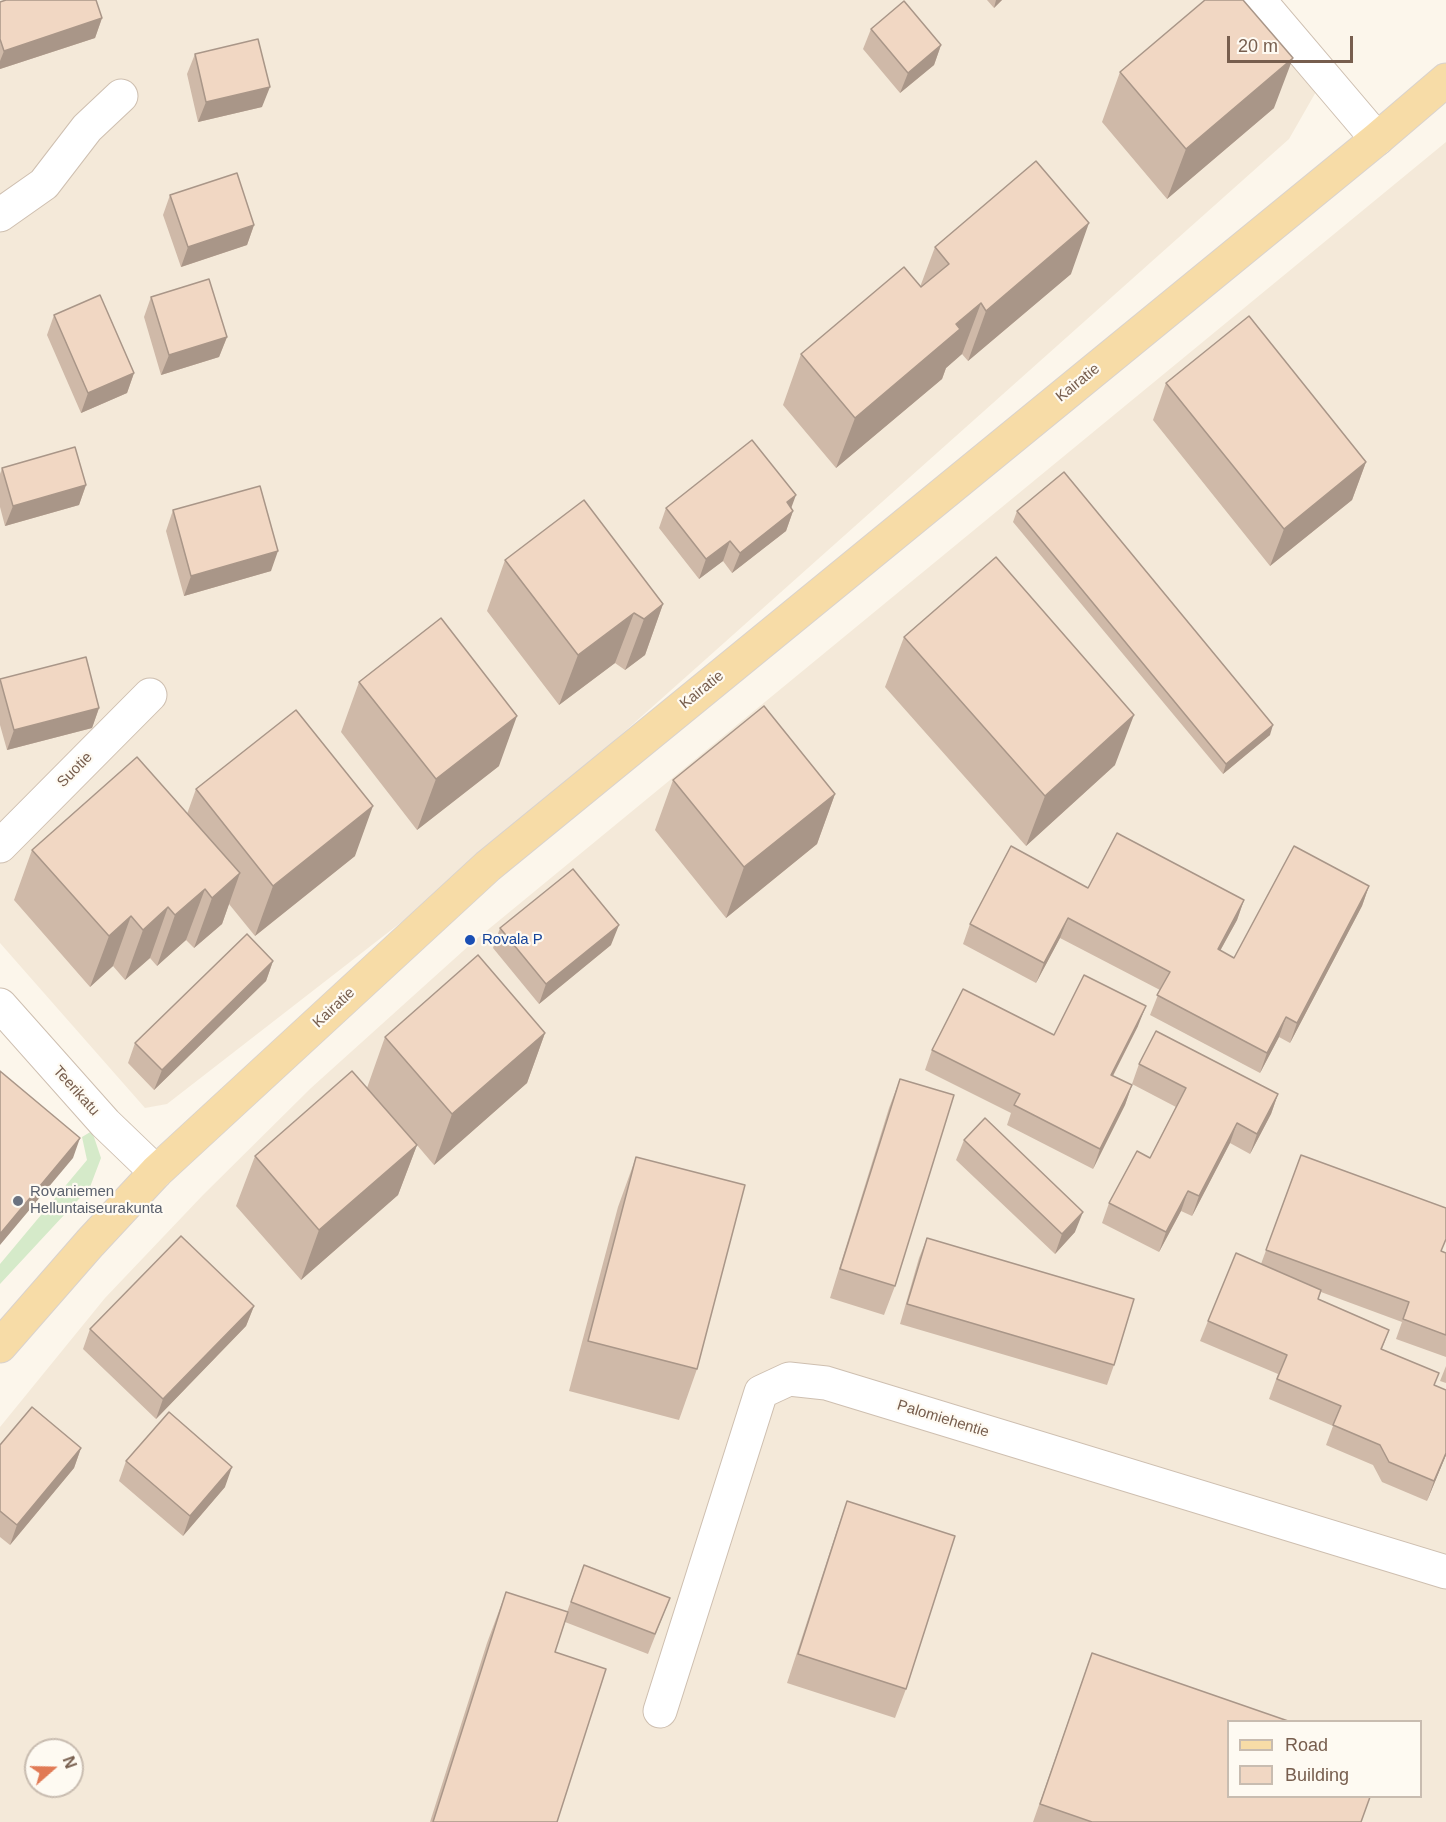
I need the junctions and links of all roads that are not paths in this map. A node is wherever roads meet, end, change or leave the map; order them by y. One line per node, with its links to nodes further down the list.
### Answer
1 (1259, 0): 4 (street)
2 (1446, 80): 4 (main road, Kairatie)
3 (121, 96): 5 (street)
4 (1377, 139): 9 (main road, Kairatie)
5 (0, 215)
6 (150, 695): 7 (street, Suotie)
7 (0, 846)
8 (0, 1005): 9 (street, Teerikatu)
9 (156, 1172): 10 (main road, Kairatie)
10 (0, 1346)
11 (1446, 1572): 12 (street, Palomiehentie)
12 (660, 1711)

